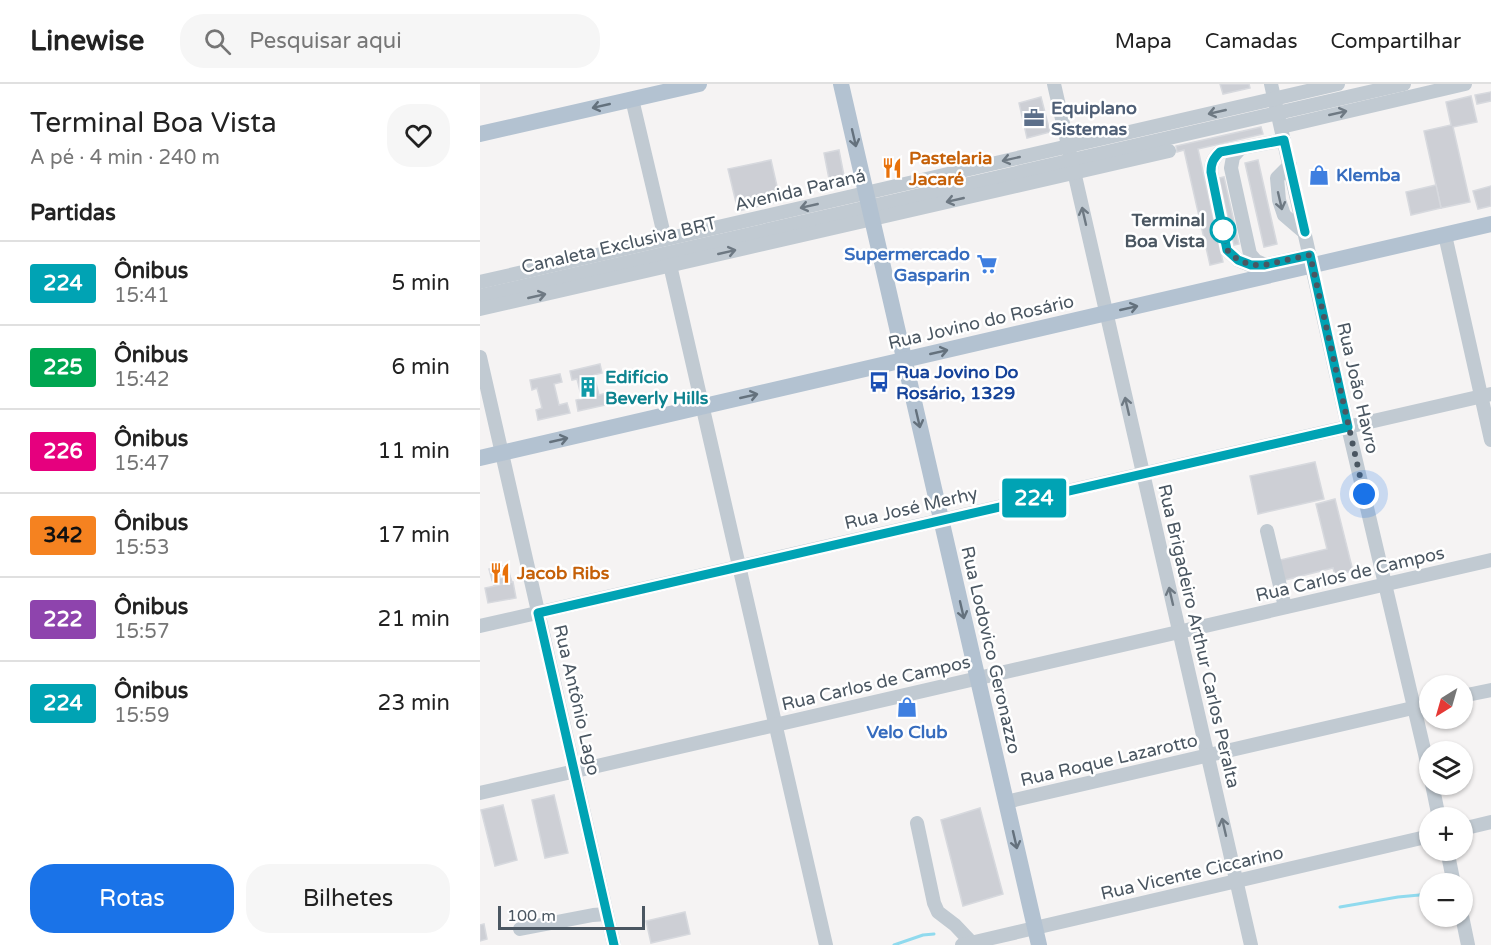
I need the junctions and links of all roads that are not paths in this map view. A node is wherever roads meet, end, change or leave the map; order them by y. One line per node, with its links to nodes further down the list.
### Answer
1 (699, 84): 8 (main road)
2 (841, 84): 16 (main road, Rua Lodovico Geronazzo, one-way to 16)
3 (1054, 84): 15 (street, Rua Brigadeiro Arthur Carlos Peralta)
4 (1271, 84): 9 (street, Rua João Havro)
5 (1338, 84): 9 (street, Avenida Paraná)
6 (1462, 84): 11 (street, one-way to 6)
7 (1394, 85): 10 (street)
8 (632, 99): 12 (main road, one-way to 12); 19 (street)
9 (1274, 99): 10 (street, Rua João Havro); 15 (street, Avenida Paraná, one-way to 15)
10 (1277, 113): 11 (street, Rua João Havro); 15 (street)
11 (1282, 133): 13 (street); 20 (street, Rua João Havro)
12 (480, 134)
13 (1240, 149): 22 (street); 22 (street)
14 (1169, 151): 15 (street, Avenida Paraná)
15 (1071, 160): 16 (street, Avenida Paraná); 16 (street, Avenida Paraná, one-way to 16); 26 (street, Rua Brigadeiro Arthur Carlos Peralta, one-way to 15)
16 (869, 206): 19 (street, Avenida Paraná, one-way to 19); 21 (street, Avenida Paraná, one-way to 16); 24 (street, Canaleta Exclusiva BRT); 28 (main road, Rua Lodovico Geronazzo)
17 (1491, 224): 18 (main road, Rua Jovino do Rosário)
18 (1445, 235): 20 (main road, Rua Jovino do Rosário); 29 (street)
19 (664, 239): 23 (street, Avenida Paraná)
20 (1311, 260): 22 (street); 26 (main road, Rua Jovino do Rosário, one-way to 20); 31 (street, Rua João Havro)
21 (670, 265): 25 (street, Avenida Paraná, one-way to 21); 30 (street)
22 (1264, 265)
23 (480, 282)
24 (480, 296)
25 (480, 309)
26 (1106, 314): 28 (main road, Rua Jovino do Rosário, one-way to 26); 35 (street, Rua Brigadeiro Arthur Carlos Peralta, one-way to 26)
27 (480, 357): 33 (street, Rua Antônio Lago)
28 (904, 360): 30 (main road, Rua Jovino do Rosário, one-way to 28); 36 (main road, Rua Lodovico Geronazzo, one-way to 36)
29 (1486, 395): 31 (street, Rua José Merhy); 32 (street)
30 (703, 407): 33 (main road, Rua Jovino do Rosário, one-way to 30); 39 (street)
31 (1348, 427): 35 (street, Rua José Merhy); 40 (street, Rua João Havro)
32 (1491, 440)
33 (502, 453): 34 (main road, Rua Jovino do Rosário); 42 (street, Rua Antônio Lago)
34 (480, 458)
35 (1143, 473): 36 (street, Rua José Merhy); 44 (street, Rua Brigadeiro Arthur Carlos Peralta, one-way to 35)
36 (941, 520): 39 (street, Rua José Merhy); 45 (main road, Rua Lodovico Geronazzo, one-way to 45)
37 (1267, 531): 41 (street)
38 (1491, 560): 40 (street, Rua Carlos de Campos)
39 (740, 566): 42 (street, Rua José Merhy); 50 (street)
40 (1386, 584): 41 (street, Rua Carlos de Campos); 49 (street, Rua João Havro)
41 (1285, 607): 44 (street, Rua Carlos de Campos)
42 (538, 613): 43 (street, Rua José Merhy); 53 (street, Rua Antônio Lago)
43 (480, 626)
44 (1179, 632): 45 (street, Rua Carlos de Campos); 52 (street, Rua Brigadeiro Arthur Carlos Peralta)
45 (978, 678): 50 (street, Rua Carlos de Campos); 55 (main road, Rua Lodovico Geronazzo)
46 (1491, 690): 47 (street)
47 (1473, 694)
48 (1419, 707): 49 (street, Rua Roque Lazarotto)
49 (1414, 708): 51 (street, Rua João Havro); 52 (street, Rua Roque Lazarotto)
50 (776, 724): 53 (street, Rua Carlos de Campos); 67 (street)
51 (1422, 741)
52 (1208, 756): 55 (street, Rua Roque Lazarotto); 60 (street, Rua Brigadeiro Arthur Carlos Peralta, one-way to 52)
53 (574, 771): 54 (street, Rua Carlos de Campos); 61 (street, Rua Antônio Lago)
54 (480, 793)
55 (1006, 802): 63 (main road, Rua Lodovico Geronazzo, one-way to 63)
56 (1491, 822): 58 (street)
57 (917, 823): 65 (street)
58 (1473, 826)
59 (1419, 839): 60 (street, Rua Vicente Ciccarino)
60 (1237, 881): 63 (street, Rua Vicente Ciccarino); 69 (street, Rua Brigadeiro Arthur Carlos Peralta)
61 (607, 914): 64 (street); 66 (street, Rua Antônio Lago)
62 (1464, 927): 70 (street)
63 (1035, 928): 65 (street, Rua Vicente Ciccarino); 68 (main road, Rua Lodovico Geronazzo)
64 (520, 929)
65 (967, 944)
66 (614, 945)
67 (826, 945)
68 (1039, 945)
69 (1251, 945)
70 (1468, 945)

